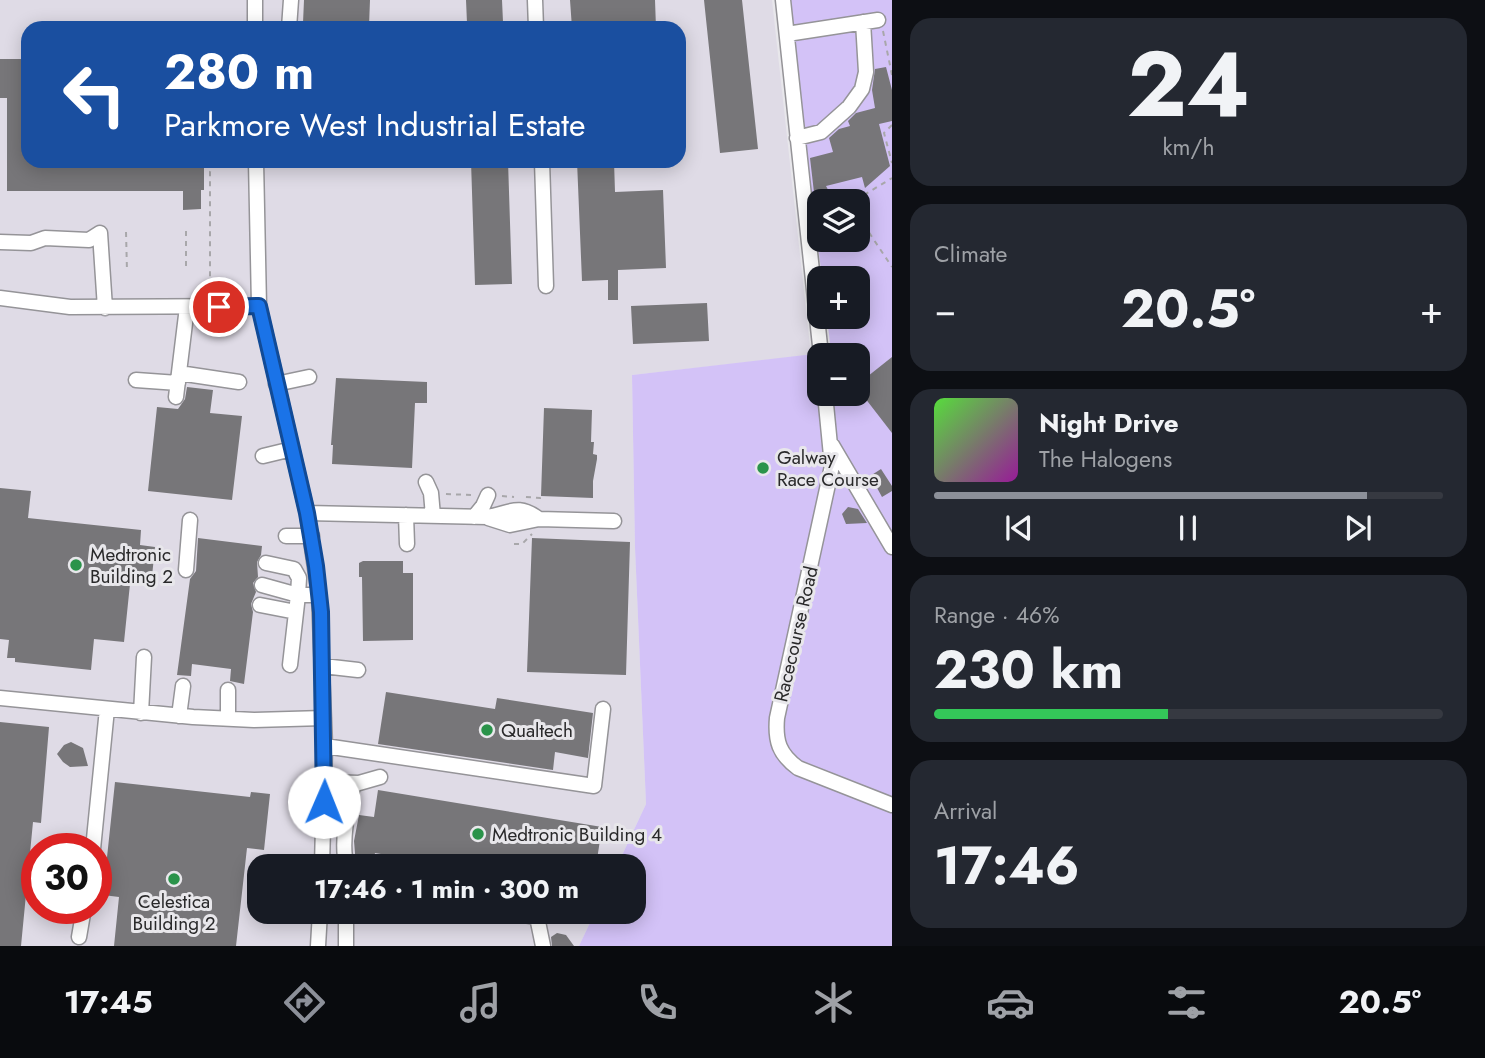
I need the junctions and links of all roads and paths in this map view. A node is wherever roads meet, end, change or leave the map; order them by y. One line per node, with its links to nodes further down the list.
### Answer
1 (255, 0): 5 (street)
2 (291, 0): 6 (street)
3 (535, 0): 7 (street)
4 (783, 0): 10 (street)
5 (256, 21)
6 (290, 21)
7 (536, 21)
8 (863, 22): 9 (street); 10 (street); 13 (street)
9 (881, 25): 11 (path)
10 (786, 34): 13 (street)
11 (892, 75)
12 (892, 125): 14 (path)
13 (797, 138): 37 (street)
14 (892, 163)
15 (212, 168): 21 (path)
16 (256, 168): 33 (street)
17 (542, 168): 31 (street)
18 (892, 178): 19 (path)
19 (870, 191)
20 (204, 230): 21 (path)
21 (210, 230): 30 (path)
22 (186, 231): 28 (path)
23 (126, 232): 27 (path)
24 (870, 234): 26 (path)
25 (0, 242): 34 (street)
26 (892, 267)
27 (127, 271)
28 (186, 271)
29 (205, 271): 30 (path)
30 (210, 272): 36 (path)
31 (547, 286)
32 (0, 298): 34 (street)
33 (259, 306): 36 (street); 42 (street)
34 (105, 307): 35 (street)
35 (187, 307): 36 (street); 41 (street)
36 (219, 307)
37 (820, 343)
38 (309, 377): 42 (street)
39 (136, 380): 41 (street)
40 (239, 382): 41 (street)
41 (177, 384)
42 (276, 384): 45 (street)
43 (826, 406): 44 (street, Racecourse Road)
44 (830, 441): 58 (street); 83 (street, Racecourse Road)
45 (292, 449): 46 (street); 49 (street)
46 (263, 456)
47 (426, 482): 51 (street)
48 (488, 495): 52 (street)
49 (307, 513): 50 (street); 56 (street)
50 (406, 515): 51 (street); 57 (street)
51 (433, 516): 52 (street)
52 (481, 517): 54 (street)
53 (190, 520): 60 (street)
54 (614, 521)
55 (286, 536): 56 (street)
56 (312, 536): 63 (street)
57 (407, 544)
58 (892, 547)
59 (266, 563): 62 (street)
60 (186, 570)
61 (262, 585): 62 (street)
62 (298, 595): 63 (street); 65 (street)
63 (320, 595): 68 (street)
64 (260, 605): 65 (street)
65 (296, 612): 67 (street)
66 (144, 657): 75 (street)
67 (290, 665)
68 (323, 666): 69 (street); 77 (street)
69 (358, 670)
70 (183, 686): 76 (street)
71 (228, 690): 78 (street)
72 (0, 698): 73 (street)
73 (107, 709): 75 (street); 84 (street)
74 (603, 709): 79 (street)
75 (141, 713): 76 (street)
76 (179, 716): 78 (street)
77 (324, 718): 78 (street); 79 (street)
78 (228, 719)
79 (325, 746): 81 (street)
80 (380, 777): 82 (street)
81 (325, 782): 82 (street); 85 (street)
82 (354, 783): 86 (street)
83 (892, 805)
84 (95, 833)
85 (322, 854)
86 (346, 854)
87 (81, 924): 91 (street)
88 (319, 924): 92 (street)
89 (346, 924): 93 (street)
90 (538, 924): 94 (street)
91 (79, 937)
92 (318, 946)
93 (346, 946)
94 (543, 946)

